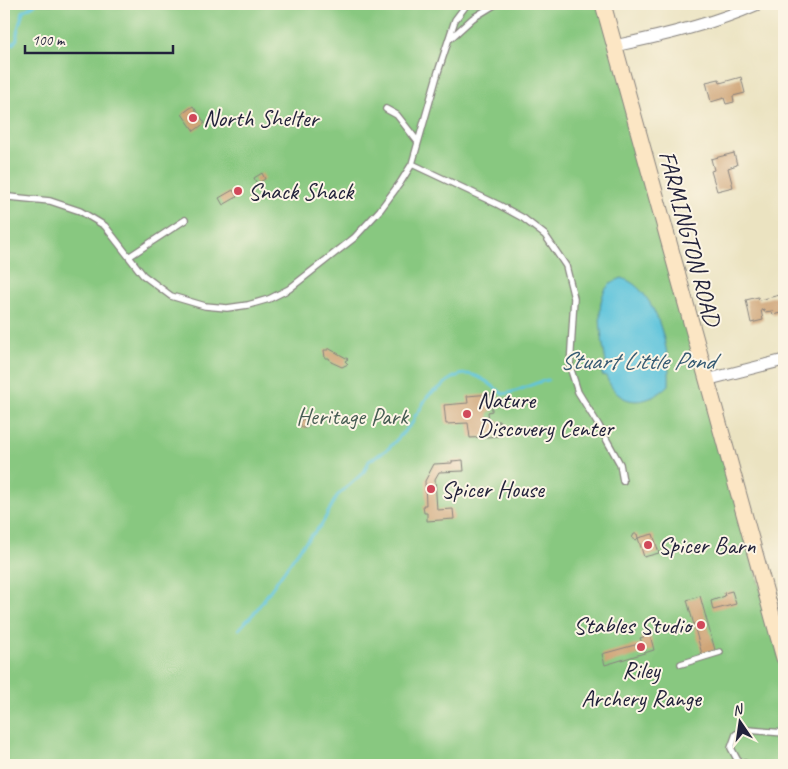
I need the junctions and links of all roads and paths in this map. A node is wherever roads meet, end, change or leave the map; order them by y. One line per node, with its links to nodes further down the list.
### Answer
1 (468, 4): 5 (lane)
2 (496, 4): 5 (lane)
3 (603, 4): 6 (street, FARMINGTON ROAD)
4 (758, 4): 6 (street)
5 (449, 39): 8 (lane)
6 (614, 46): 14 (street, FARMINGTON ROAD)
7 (386, 109): 8 (lane)
8 (418, 142): 9 (lane)
9 (412, 164): 12 (lane); 15 (lane)
10 (4, 190): 12 (lane)
11 (185, 220): 12 (lane)
12 (130, 256)
13 (784, 360): 14 (street)
14 (706, 380): 17 (street, FARMINGTON ROAD)
15 (623, 481)
16 (720, 652): 18 (lane)
17 (784, 658)
18 (681, 664)
19 (784, 733): 20 (lane)
20 (751, 765)

